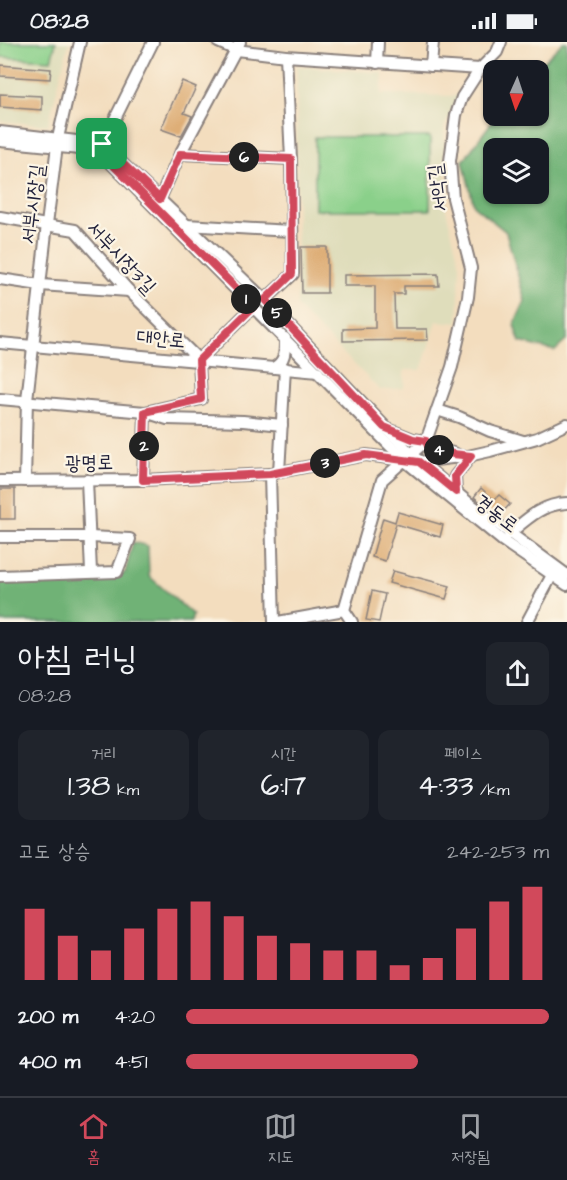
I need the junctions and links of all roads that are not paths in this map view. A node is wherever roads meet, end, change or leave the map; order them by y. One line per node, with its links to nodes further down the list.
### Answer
1 (80, 42): 14 (street, 서부시장길)
2 (153, 42): 15 (street)
3 (218, 42): 7 (street)
4 (378, 42): 9 (street)
5 (433, 42): 10 (street)
6 (501, 42): 11 (street, 서악길)
7 (238, 46): 8 (street); 16 (street)
8 (286, 56): 9 (street); 17 (street)
9 (378, 63): 10 (street)
10 (431, 66): 11 (street)
11 (480, 69): 36 (street, 서악길)
12 (0, 132): 14 (street)
13 (0, 141): 14 (street)
14 (58, 143): 15 (street); 20 (street, 서부시장길)
15 (100, 147): 18 (street, 경동로); 27 (street, 경동로)
16 (180, 154): 17 (street); 18 (street)
17 (291, 159): 22 (street)
18 (160, 199): 21 (street, 경동로)
19 (0, 217): 20 (street, 서부시장3길)
20 (47, 224): 24 (street, 서부시장길); 25 (street, 서부시장3길)
21 (186, 225): 22 (street); 26 (street, 경동로)
22 (291, 231): 26 (street)
23 (0, 279): 24 (street)
24 (40, 285): 25 (street); 30 (street, 서부시장길)
25 (129, 291): 31 (street, 서부시장3길)
26 (265, 300): 40 (street, 경동로)
27 (254, 306): 28 (street, 경동로); 31 (street)
28 (285, 338): 32 (street); 33 (street, 경동로)
29 (0, 343): 30 (street, 대안로)
30 (33, 346): 31 (street, 대안로); 35 (street, 서부시장길)
31 (199, 360): 32 (street, 대안로); 37 (street)
32 (280, 367): 33 (street, 대안로); 39 (street)
33 (318, 372): 44 (street, 경동로)
34 (0, 399): 35 (street)
35 (27, 400): 37 (street); 49 (street, 서부시장길)
36 (438, 410): 41 (street, 서악길); 42 (street)
37 (145, 412): 39 (street); 47 (street)
38 (567, 424): 42 (street, 광명로)
39 (282, 425): 45 (street)
40 (384, 427): 41 (street); 44 (street, 경동로)
41 (426, 441): 43 (street); 44 (street, 서악길)
42 (523, 441): 43 (street, 광명로)
43 (470, 456): 44 (street, 광명로); 50 (street)
44 (412, 459): 45 (street, 광명로); 50 (street, 경동로); 56 (street, 경동로); 60 (street, 서악길)
45 (274, 473): 47 (street, 광명로); 61 (street)
46 (87, 480): 47 (street, 광명로); 49 (street, 광명로); 54 (street)
47 (143, 480)
48 (0, 481): 49 (street, 광명로)
49 (25, 481)
50 (456, 492): 52 (street, 경동로)
51 (567, 503): 52 (street)
52 (509, 534): 57 (street, 경동로)
53 (0, 537): 54 (street)
54 (90, 537): 55 (street); 55 (street)
55 (91, 572): 58 (street)
56 (552, 575): 59 (street, 경동로); 63 (street)
57 (567, 575)
58 (0, 576)
59 (567, 585)
60 (344, 610): 61 (street); 62 (street)
61 (276, 622)
62 (352, 622)
63 (527, 622)

